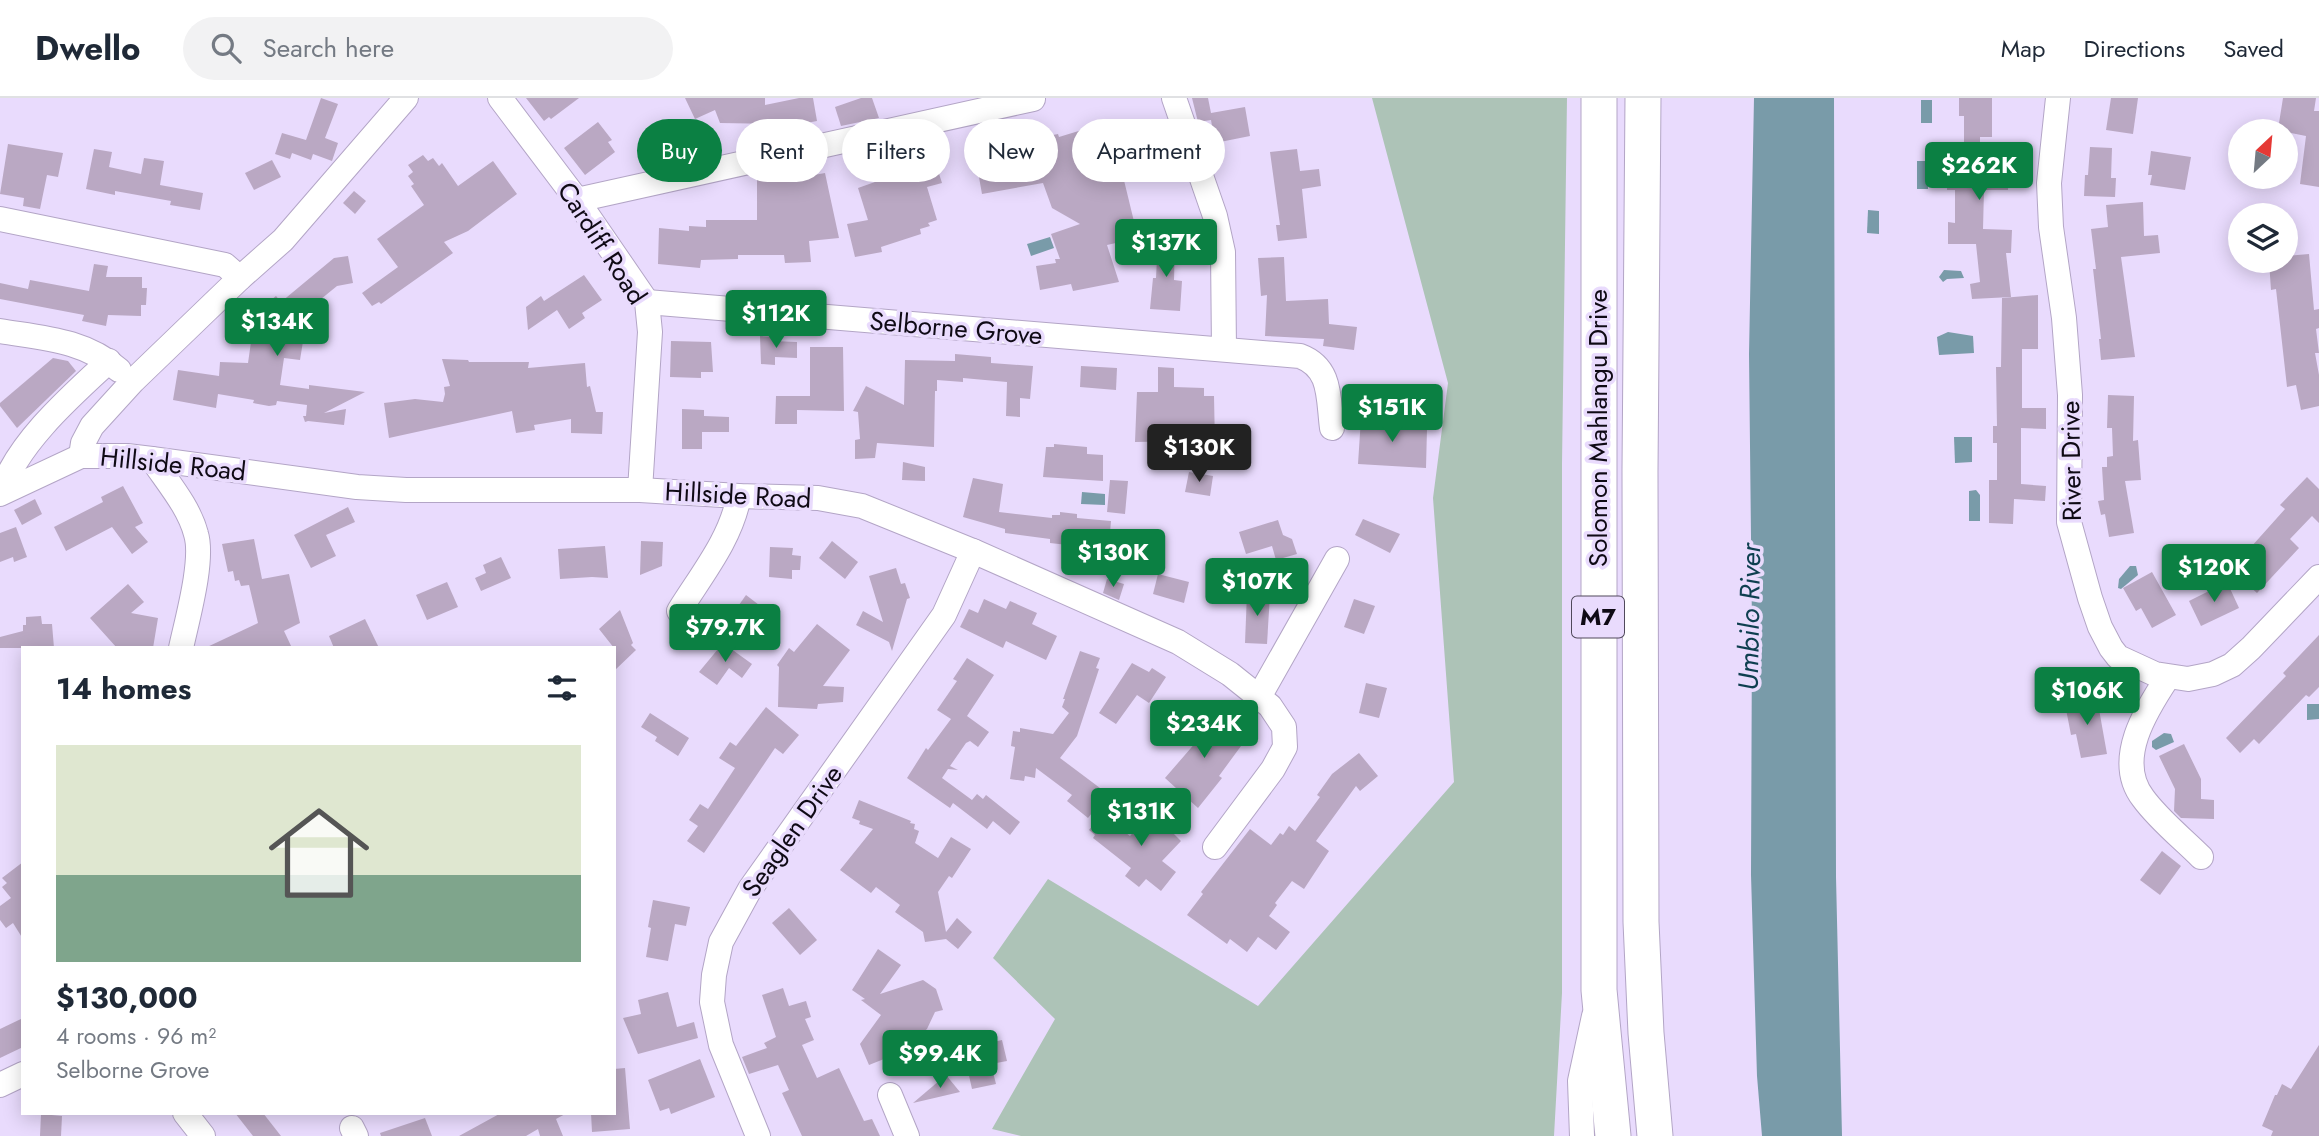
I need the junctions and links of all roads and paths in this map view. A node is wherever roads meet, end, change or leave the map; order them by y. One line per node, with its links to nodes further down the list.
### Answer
1 (405, 98): 10 (street)
2 (500, 98): 8 (street, Cardiff Road)
3 (1174, 98): 13 (street)
4 (1599, 98): 31 (highway, Solomon Mahlangu Drive / M7)
5 (1643, 98): 41 (highway, Solomon Mahlangu Drive / M7)
6 (2059, 98): 27 (street, River Drive)
7 (1033, 99): 8 (street)
8 (577, 200): 11 (street, Cardiff Road)
9 (0, 219): 10 (street)
10 (240, 278): 15 (street)
11 (647, 302): 13 (street, Selborne Grove); 19 (street, Cardiff Road)
12 (0, 331): 14 (street)
13 (1224, 349): 16 (street, Selborne Grove)
14 (109, 361): 15 (street); 20 (street)
15 (133, 382): 17 (street)
16 (1332, 428)
17 (81, 456): 18 (street, Hillside Road); 20 (street, Hillside Road)
18 (152, 459): 19 (street, Hillside Road); 26 (street)
19 (640, 490): 21 (street, Hillside Road)
20 (1, 493)
21 (739, 496): 22 (street, Hillside Road); 25 (street)
22 (973, 551): 28 (street, Hillside Road); 37 (street, Seaglen Drive)
23 (1337, 559): 28 (street)
24 (2319, 578): 27 (street, River Drive)
25 (679, 611)
26 (181, 646)
27 (2168, 677): 30 (street)
28 (1259, 697): 29 (street, Hillside Road)
29 (1215, 847)
30 (2201, 857)
31 (1599, 990): 39 (street); 40 (highway, Solomon Mahlangu Drive / M7)
32 (21, 1075): 33 (street)
33 (0, 1085)
34 (890, 1095): 38 (street)
35 (187, 1115): 36 (street)
36 (203, 1136)
37 (758, 1136)
38 (907, 1136)
39 (1582, 1136)
40 (1612, 1136)
41 (1655, 1136)

